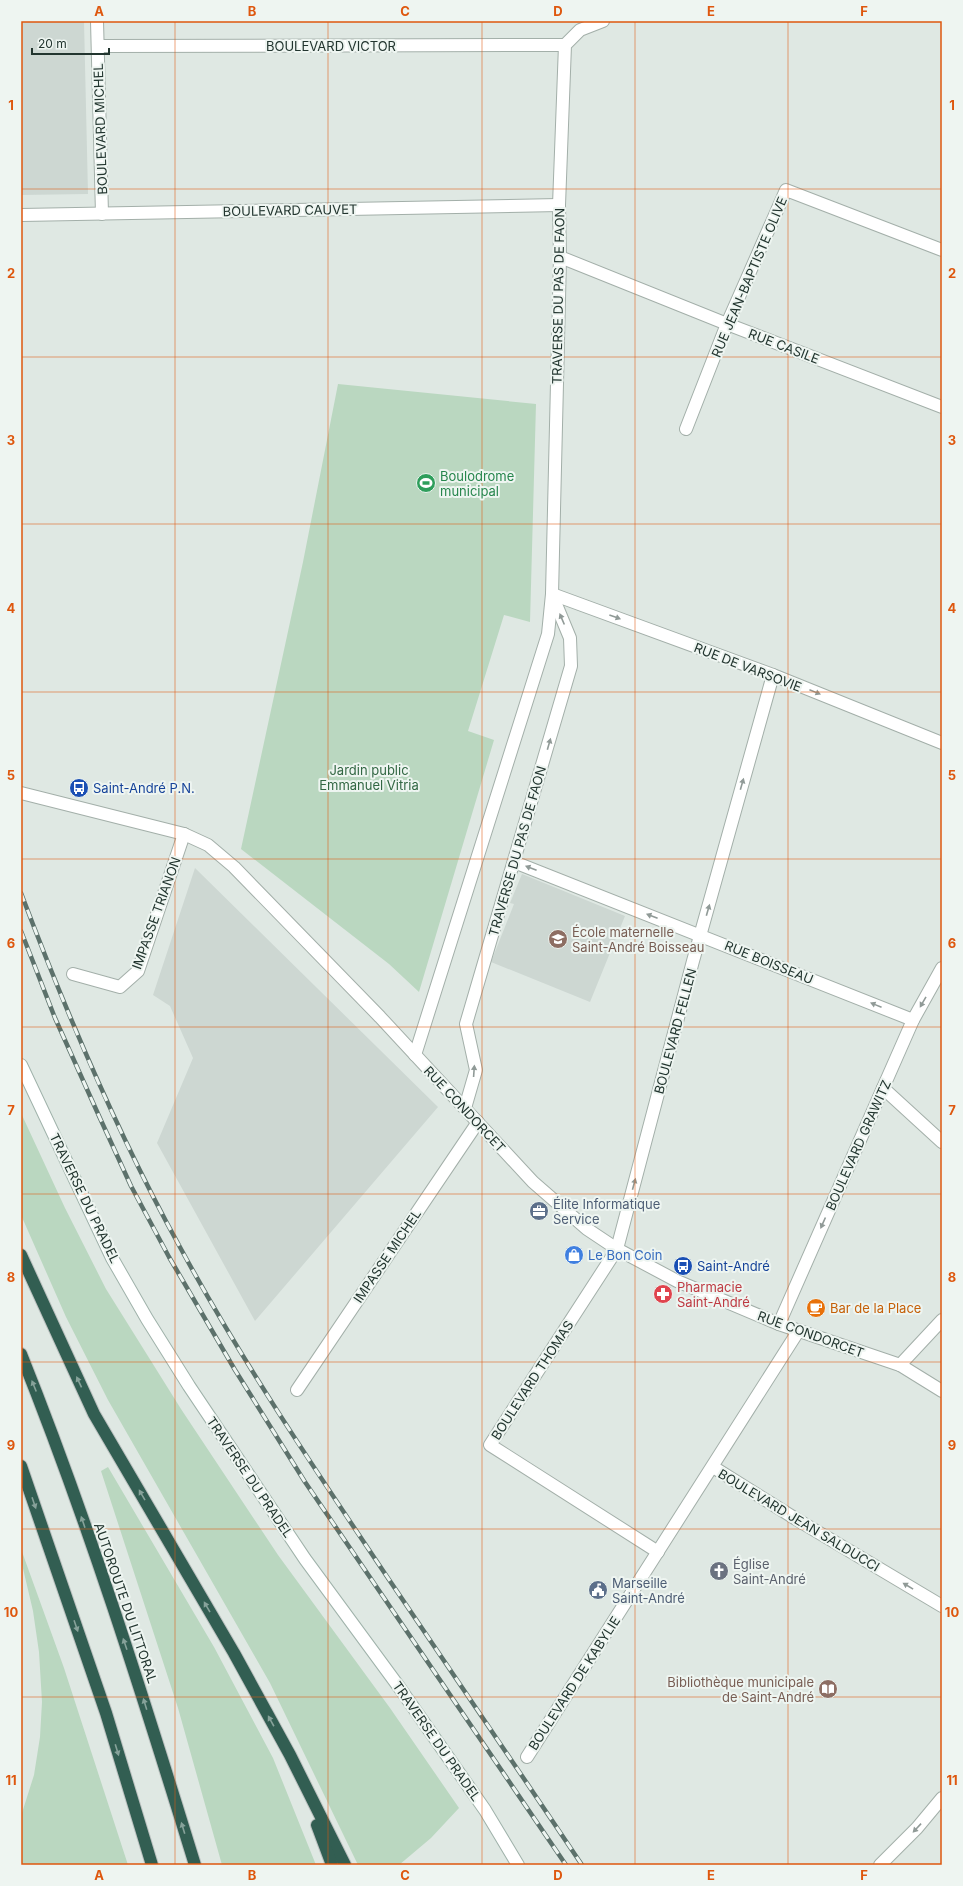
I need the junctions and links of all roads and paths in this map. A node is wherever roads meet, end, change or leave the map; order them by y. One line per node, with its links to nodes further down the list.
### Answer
1 (97, 21): 4 (street, BOULEVARD MICHEL)
2 (603, 21): 3 (street)
3 (565, 45): 4 (street, BOULEVARD VICTOR); 5 (street, TRAVERSE DU PAS DE FAON)
4 (98, 46): 6 (street, BOULEVARD MICHEL)
5 (559, 205): 6 (street, BOULEVARD CAUVET); 9 (street, TRAVERSE DU PAS DE FAON)
6 (102, 214): 7 (street, BOULEVARD CAUVET)
7 (21, 215)
8 (942, 250): 10 (street, RUE JEAN-BAPTISTE OLIVE)
9 (560, 257): 10 (street, RUE CASILE); 13 (street, TRAVERSE DU PAS DE FAON)
10 (727, 324): 11 (street, RUE CASILE); 12 (street, RUE JEAN-BAPTISTE OLIVE)
11 (942, 407)
12 (686, 429)
13 (552, 594): 14 (street, RUE DE VARSOVIE, one-way to 14); 18 (street, TRAVERSE DU PAS DE FAON, one-way to 13); 23 (street, TRAVERSE DU PAS DE FAON)
14 (773, 675): 15 (street, RUE DE VARSOVIE, one-way to 15); 19 (street, BOULEVARD FELLEN, one-way to 14)
15 (942, 743)
16 (21, 793): 17 (street, RUE CONDORCET)
17 (184, 834): 21 (street, IMPASSE TRIANON); 23 (street, RUE CONDORCET)
18 (514, 862): 19 (street, RUE BOISSEAU, one-way to 18); 26 (street, TRAVERSE DU PAS DE FAON, one-way to 18)
19 (701, 935): 22 (street, RUE BOISSEAU, one-way to 19); 29 (street, BOULEVARD FELLEN, one-way to 19)
20 (942, 968): 22 (street, BOULEVARD GRAWITZ, one-way to 22)
21 (73, 974)
22 (913, 1020): 25 (street, BOULEVARD GRAWITZ)
23 (415, 1055): 26 (street, RUE CONDORCET)
24 (21, 1065): 49 (street, TRAVERSE DU PRADEL)
25 (883, 1088): 28 (street); 32 (street, BOULEVARD GRAWITZ, one-way to 32)
26 (465, 1108): 27 (street, RUE CONDORCET)
27 (478, 1122): 29 (street, RUE CONDORCET); 36 (street, IMPASSE MICHEL)
28 (942, 1142)
29 (617, 1249): 32 (street, RUE CONDORCET); 40 (street, BOULEVARD THOMAS)
30 (21, 1255): 42 (highway, one-way to 30)
31 (942, 1320): 35 (street)
32 (779, 1324): 33 (street, RUE CONDORCET)
33 (799, 1330): 35 (street, RUE CONDORCET); 39 (street, BOULEVARD JEAN SALDUCCI)
34 (21, 1354): 46 (highway, AUTOROUTE DU LITTORAL, one-way to 34)
35 (900, 1366): 37 (street, RUE CONDORCET)
36 (297, 1390)
37 (942, 1391)
38 (21, 1466): 45 (highway, one-way to 45)
39 (713, 1467): 40 (street, BOULEVARD DE KABYLIE); 41 (street, BOULEVARD JEAN SALDUCCI, one-way to 39)
40 (658, 1552): 43 (street, BOULEVARD DE KABYLIE)
41 (942, 1606)
42 (290, 1755): 47 (highway); 48 (highway)
43 (527, 1757)
44 (942, 1798): 50 (street, one-way to 50)
45 (152, 1865)
46 (194, 1865)
47 (332, 1865)
48 (345, 1865)
49 (518, 1865)
50 (880, 1865)

